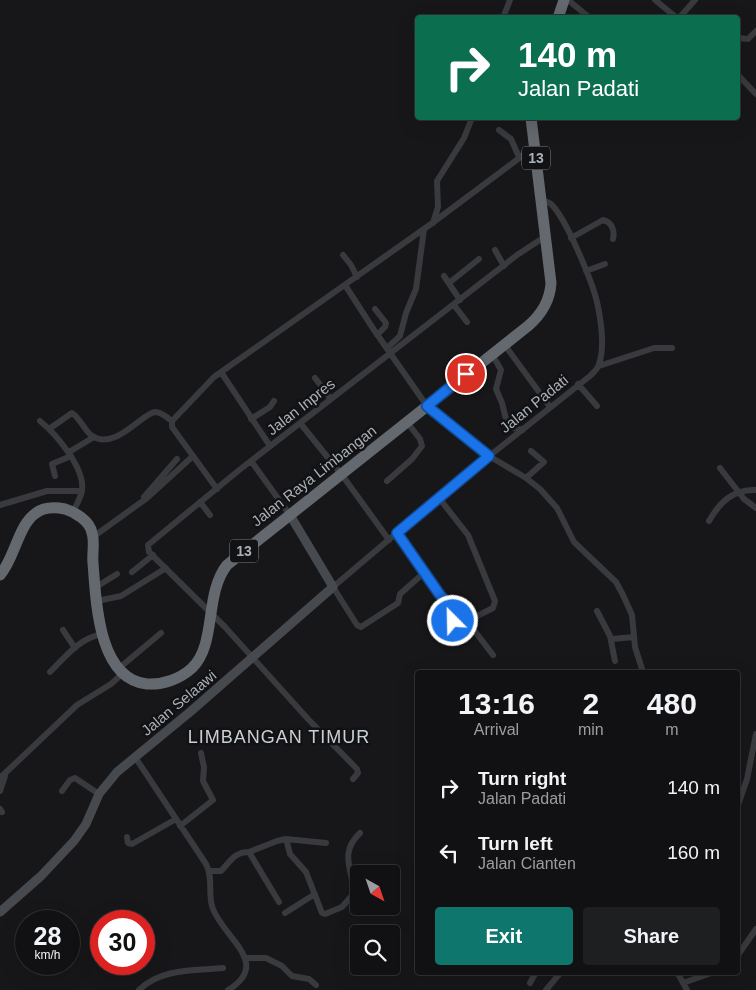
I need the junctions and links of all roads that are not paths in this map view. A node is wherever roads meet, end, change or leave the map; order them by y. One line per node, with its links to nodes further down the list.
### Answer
1 (510, 0): 5 (street)
2 (566, 0): 6 (highway); 7 (street)
3 (655, 0): 8 (street)
4 (695, 0): 9 (street)
5 (504, 15)
6 (559, 15)
7 (586, 15)
8 (674, 15)
9 (678, 15)
10 (756, 30): 11 (street)
11 (740, 38)
12 (740, 77): 13 (street)
13 (756, 94)
14 (471, 120): 20 (street)
15 (531, 120): 17 (highway, Jalan Raya Limbangan / 13)
16 (499, 130): 18 (street)
17 (534, 147): 18 (street); 19 (highway, Jalan Raya Limbangan / 13)
18 (519, 157): 20 (street)
19 (540, 199): 21 (highway, Jalan Raya Limbangan / 13); 22 (street)
20 (428, 226): 31 (street); 41 (street)
21 (546, 236): 28 (street, Jalan Inpres); 39 (highway, Jalan Raya Limbangan / 13)
22 (572, 238): 23 (street); 29 (street)
23 (613, 239)
24 (495, 250): 28 (street)
25 (343, 255): 31 (street)
26 (479, 259): 32 (street)
27 (604, 264): 29 (street)
28 (504, 266): 34 (street, Jalan Inpres)
29 (586, 271): 43 (street)
30 (444, 276): 32 (street)
31 (356, 277): 33 (street)
32 (449, 283): 34 (street)
33 (345, 285): 38 (street); 44 (street)
34 (460, 300): 35 (street, Jalan Inpres)
35 (454, 304): 37 (street); 41 (street, Jalan Inpres)
36 (375, 309): 38 (street)
37 (467, 322)
38 (377, 335): 41 (street)
39 (504, 344): 42 (highway, Jalan Raya Limbangan / 13); 51 (street)
40 (672, 348): 43 (street)
41 (389, 351): 47 (street, Jalan Inpres); 49 (street)
42 (492, 354): 49 (highway, Jalan Raya Limbangan / 13); 58 (street)
43 (599, 366): 46 (street, Jalan Padati)
44 (221, 372): 52 (street); 53 (street)
45 (315, 378): 47 (street)
46 (578, 384): 50 (street); 51 (street, Jalan Padati)
47 (332, 399): 56 (street, Jalan Inpres)
48 (274, 402): 52 (street)
49 (427, 406): 55 (highway, Jalan Raya Limbangan / 13); 64 (street)
50 (597, 406)
51 (550, 407): 58 (street, Jalan Padati)
52 (251, 419): 60 (street)
53 (172, 420): 59 (street); 63 (street)
54 (40, 421): 57 (street)
55 (408, 422): 68 (highway, Jalan Raya Limbangan / 13); 71 (street)
56 (300, 423): 60 (street, Jalan Inpres); 68 (street)
57 (49, 429): 59 (street); 62 (street)
58 (523, 430): 64 (street, Jalan Padati)
59 (94, 437): 62 (street)
60 (270, 446): 66 (street, Jalan Inpres)
61 (531, 451): 70 (street)
62 (70, 454): 69 (street); 75 (street)
63 (193, 456): 72 (street); 77 (street)
64 (489, 456): 70 (street); 76 (street, Jalan Padati)
65 (177, 459): 77 (street)
66 (251, 461): 72 (street, Jalan Inpres); 83 (street)
67 (720, 468): 74 (street)
68 (342, 475): 83 (highway, Jalan Raya Limbangan / 13); 87 (street)
69 (55, 476)
70 (526, 478): 103 (street)
71 (387, 481)
72 (217, 489): 78 (street, Jalan Inpres)
73 (756, 490): 74 (street)
74 (738, 491): 80 (street); 84 (street)
75 (82, 492): 79 (street); 81 (street)
76 (439, 498): 85 (street, Jalan Padati); 99 (street)
77 (141, 501): 86 (street)
78 (200, 502): 82 (street); 88 (street, Jalan Inpres)
79 (0, 505)
80 (756, 508)
81 (73, 512): 86 (highway); 93 (highway)
82 (210, 515)
83 (290, 515): 95 (street); 98 (highway, Jalan Raya Limbangan / 13)
84 (709, 521)
85 (397, 533): 87 (street, Jalan Padati); 91 (street)
86 (93, 536): 94 (highway)
87 (389, 540): 95 (street, Jalan Padati)
88 (153, 556): 89 (street); 90 (street)
89 (166, 568): 96 (street); 98 (street)
90 (132, 572)
91 (425, 572): 95 (street); 99 (street)
92 (117, 574): 94 (street)
93 (0, 575)
94 (96, 587): 96 (highway)
95 (333, 587): 107 (street, Jalan Selaawi)
96 (97, 601): 102 (highway)
97 (597, 611): 104 (street)
98 (210, 612): 107 (street); 111 (highway, Jalan Raya Limbangan / 13)
99 (467, 620): 106 (street)
100 (63, 630): 105 (street)
101 (161, 633): 111 (street)
102 (102, 634): 105 (street); 111 (highway)
103 (634, 637): 104 (street); 109 (street)
104 (612, 639): 108 (street)
105 (75, 648): 110 (street)
106 (493, 655)
107 (252, 658): 114 (street, Jalan Selaawi); 116 (street)
108 (615, 661)
109 (642, 670)
110 (50, 672)
111 (120, 672): 115 (street)
112 (756, 734): 120 (street)
113 (202, 753): 122 (street)
114 (135, 757): 119 (street, Jalan Selaawi); 121 (street)
115 (3, 776): 117 (street)
116 (353, 779)
117 (0, 791)
118 (62, 791): 119 (street)
119 (99, 794): 131 (street, Jalan Selaawi)
120 (740, 799)
121 (176, 819): 122 (street); 124 (street)
122 (180, 826): 128 (street)
123 (360, 832): 129 (street)
124 (126, 837)
125 (286, 840): 126 (street); 127 (street); 129 (street)
126 (326, 843)
127 (249, 852): 128 (street); 130 (street)
128 (209, 871): 135 (street)
129 (315, 894): 132 (street)
130 (279, 902)
131 (0, 912)
132 (285, 913)
133 (756, 929): 134 (street)
134 (740, 952)
135 (246, 958): 142 (street); 144 (street)
136 (223, 968): 143 (street)
137 (534, 975): 141 (street)
138 (559, 975): 145 (street)
139 (694, 975): 140 (street)
140 (680, 977): 146 (street)
141 (530, 984)
142 (316, 985)
143 (139, 990)
144 (228, 990)
145 (546, 990)
146 (687, 990)

